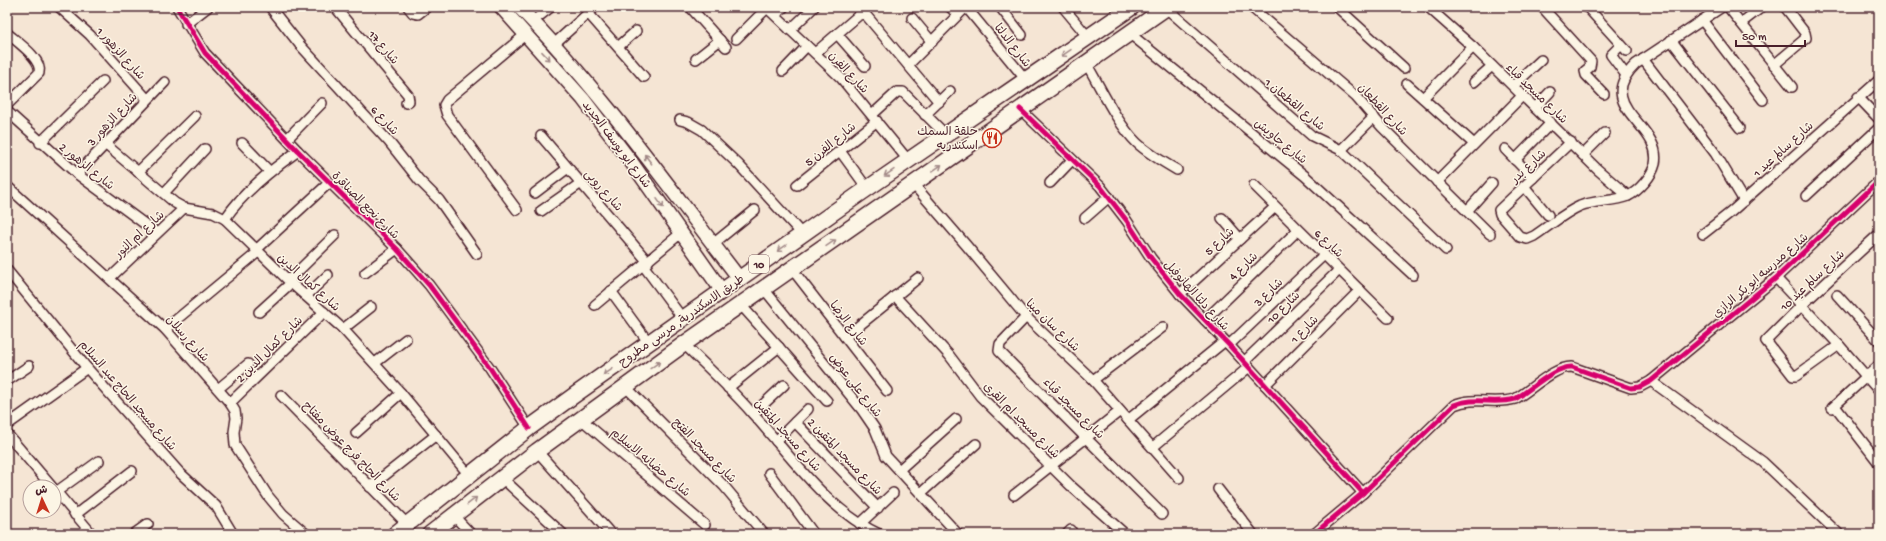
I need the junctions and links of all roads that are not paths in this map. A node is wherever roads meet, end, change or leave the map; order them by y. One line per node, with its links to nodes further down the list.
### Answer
1 (59, 7): 80 (street, شارع الزهور 1)
2 (176, 7): 37 (street, شارع نجع الصناقرة)
3 (208, 7): 37 (street)
4 (270, 7): 164 (street, شارع 6)
5 (335, 7): 84 (street, شارع 17)
6 (408, 7): 7 (street)
7 (427, 7)
8 (501, 7): 42 (street, شارع ابو يوسف الجديد)
9 (519, 7): 35 (street, شارع ابو يوسف الجديد)
10 (551, 7): 35 (street)
11 (690, 7): 54 (street)
12 (767, 7): 31 (street, شارع الفرن); 46 (street)
13 (784, 7): 31 (street)
14 (814, 7): 38 (street)
15 (950, 7): 32 (street)
16 (966, 7): 32 (street); 66 (street, شارع الدلتا)
17 (1000, 7): 44 (street)
18 (1063, 7): 45 (street)
19 (1132, 7): 45 (main road, طريق الاسكندرية, مرسى مطروح / 10)
20 (1166, 7): 41 (main road, طريق الاسكندرية, مرسى مطروح / 10); 108 (street, شارع القطعان 1)
21 (1251, 7): 91 (street, شارع القطعان)
22 (1336, 7): 62 (street)
23 (1428, 7): 52 (street, شارع مسجد قباء)
24 (1542, 7): 76 (street)
25 (1587, 7): 64 (street)
26 (1722, 7): 34 (street)
27 (1728, 7): 36 (street)
28 (1762, 7): 36 (street)
29 (1785, 7): 59 (street)
30 (591, 10): 49 (street); 51 (street)
31 (775, 15): 38 (street, شارع الفرن)
32 (958, 15): 48 (street)
33 (912, 18): 48 (street)
34 (1702, 20): 47 (street); 81 (street)
35 (533, 22): 49 (street, شارع ابو يوسف الجديد)
36 (1741, 23): 59 (street)
37 (186, 24): 101 (street, شارع نجع الصناقرة)
38 (790, 30): 50 (street, شارع الفرن)
39 (636, 31): 51 (street)
40 (7, 33): 85 (street)
41 (1129, 33): 57 (main road, طريق الاسكندرية, مرسى مطروح / 10); 172 (street, شارع جاويش)
42 (526, 34): 142 (street); 153 (street, شارع ابو يوسف الجديد, one-way to 153)
43 (837, 34): 53 (street); 58 (street); 60 (street)
44 (1022, 35)
45 (1088, 37): 66 (main road, طريق الاسكندرية, مرسى مطروح / 10, one-way to 66)
46 (736, 39)
47 (1671, 40): 55 (street); 96 (street)
48 (932, 42): 58 (street)
49 (554, 44): 160 (street, شارع ابو يوسف الجديد, one-way to 49)
50 (807, 46): 53 (street, شارع الفرن); 63 (street)
51 (618, 47): 65 (street)
52 (1473, 47): 61 (street, شارع مسجد قباء); 79 (street)
53 (815, 53): 92 (street, شارع الفرن)
54 (696, 59)
55 (1643, 59): 64 (street); 139 (street)
56 (1541, 60): 72 (street)
57 (1086, 62): 87 (main road, طريق الاسكندرية, مرسى مطروح / 10); 117 (street)
58 (908, 65): 82 (street)
59 (1774, 65): 73 (street)
60 (865, 66)
61 (1492, 66): 70 (street); 72 (street, شارع مسجد قباء)
62 (1404, 68)
63 (783, 71)
64 (1626, 75): 136 (street)
65 (644, 77)
66 (1026, 80): 99 (main road, طريق الاسكندرية, مرسى مطروح / 10)
67 (1879, 80): 78 (street, شارع سالم عيد 1)
68 (103, 81): 103 (street)
69 (165, 82): 80 (street, شارع الزهور 3)
70 (1474, 82)
71 (1407, 84): 79 (street)
72 (1513, 86): 77 (street, شارع مسجد قباء)
73 (1792, 87)
74 (950, 91): 82 (street)
75 (1550, 92): 86 (street)
76 (1604, 94)
77 (1522, 96): 86 (street, شارع مسجد قباء); 106 (street)
78 (1858, 97): 93 (street); 139 (street, شارع سالم عيد 1)
79 (1423, 98): 106 (street)
80 (147, 99): 105 (street, شارع الزهور 3)
81 (1763, 100)
82 (939, 102): 89 (street)
83 (322, 103): 101 (street)
84 (406, 103)
85 (7, 106)
86 (1535, 108): 95 (street, شارع مسجد قباء)
87 (1020, 109): 114 (street, شارع دلتا الهانوفيل); 129 (main road, طريق الاسكندرية, مرسى مطروح / 10, one-way to 87)
88 (7, 111): 103 (street, شارع الزهور 2)
89 (925, 115): 92 (street, شارع الفرن 5); 99 (street)
90 (195, 116): 118 (street)
91 (1374, 117): 108 (street); 124 (street, شارع القطعان)
92 (874, 118): 111 (street, شارع الفرن 5); 113 (street, شارع الفرن)
93 (1879, 119)
94 (680, 120): 154 (street)
95 (1551, 123): 102 (street, شارع مسجد قباء); 115 (street)
96 (1740, 128)
97 (1879, 128): 137 (street)
98 (1605, 133): 112 (street)
99 (946, 135): 113 (main road, طريق الاسكندرية, مرسى مطروح / 10)
100 (540, 136): 116 (street, شارع روبى)
101 (287, 139): 110 (street, شارع نجع الصناقرة)
102 (1571, 142): 112 (street, شارع مسجد قباء); 121 (street, شارع بدر)
103 (40, 143): 120 (street, شارع الزهور 2)
104 (242, 143): 119 (street)
105 (105, 144): 118 (street, شارع كمال الدين); 120 (street, شارع الزهور 3)
106 (1474, 144): 124 (street)
107 (205, 149): 134 (street)
108 (1341, 150): 162 (street, شارع القطعان 1)
109 (1505, 150): 115 (street)
110 (298, 151): 119 (street); 123 (street, شارع نجع الصناقرة)
111 (840, 151): 128 (street, شارع الفرن 5); 133 (street)
112 (1583, 155): 136 (street, شارع مسجد قباء)
113 (908, 160): 133 (main road, طريق الاسكندرية, مرسى مطروح / 10, one-way to 133)
114 (1072, 160): 126 (street); 138 (street, شارع دلتا الهانوفيل)
115 (1515, 160): 121 (street)
116 (568, 168): 125 (street, شارع روبى); 135 (street)
117 (1177, 170)
118 (138, 172): 134 (street, شارع كمال الدين)
119 (270, 172): 150 (street)
120 (76, 174): 152 (street, شارع الزهور 2)
121 (1533, 178): 132 (street, شارع بدر)
122 (1879, 181): 176 (street, شارع مدرسه ابو بكر الرازي)
123 (330, 182): 161 (street, شارع نجع الصناقرة); 163 (street)
124 (1437, 182): 145 (street, شارع القطعان)
125 (581, 183): 144 (street); 166 (street, شارع روبى)
126 (1050, 183)
127 (1492, 183): 145 (street)
128 (797, 185)
129 (914, 185): 146 (main road, طريق الاسكندرية, مرسى مطروح / 10); 192 (street, شارع سان مينا)
130 (1254, 185): 140 (street, شارع 6)
131 (7, 186): 173 (street, شارع رسلان)
132 (1524, 186): 136 (street, شارع بدر); 147 (street)
133 (862, 191): 146 (main road); 154 (main road, طريق الاسكندرية, مرسى مطروح / 10)
134 (164, 193): 141 (street, شارع كمال الدين)
135 (535, 193)
136 (1628, 196)
137 (1806, 196)
138 (1109, 197): 148 (street); 182 (street, شارع دلتا الهانوفيل)
139 (1744, 200): 156 (street, شارع سالم عيد 1)
140 (1275, 207): 151 (street, شارع 6); 159 (street, شارع 5)
141 (184, 208): 150 (street, شارع كمال الدين); 152 (street, شارع ام النور)
142 (517, 210)
143 (755, 210): 160 (street)
144 (541, 211)
145 (1467, 211): 155 (street, شارع القطعان)
146 (873, 214): 167 (main road, طريق الاسكندرية, مرسى مطروح / 10, one-way to 146)
147 (1548, 215)
148 (1085, 218)
149 (1222, 218): 159 (street)
150 (225, 220): 163 (street, شارع كمال الدين)
151 (1298, 230): 165 (street, شارع 6); 195 (street, شارع 4)
152 (157, 233): 173 (street, شارع ام النور)
153 (681, 233): 166 (street); 181 (street, شارع ابو يوسف الجديد)
154 (802, 234): 174 (main road, طريق الاسكندرية, مرسى مطروح / 10, one-way to 174)
155 (1490, 234)
156 (1703, 234)
157 (1879, 234): 188 (street, شارع سالم عيد 10)
158 (335, 235): 177 (street)
159 (1240, 239): 182 (street, شارع 5)
160 (713, 244): 174 (street, شارع ابو يوسف الجديد)
161 (397, 249): 170 (street); 237 (street, شارع نجع الصناقرة)
162 (1446, 250)
163 (257, 251): 177 (street, شارع كمال الدين); 197 (street)
164 (477, 254)
165 (1324, 255): 169 (street, شارع 6); 203 (street, شارع 3)
166 (645, 263): 180 (street); 194 (street, شارع روبى)
167 (792, 269): 178 (main road, طريق الاسكندرية, مرسى مطروح / 10); 199 (street, شارع الرضا)
168 (7, 270): 212 (street, شارع مسجد الحاج عبد السلام)
169 (1339, 270): 179 (street, شارع 6); 209 (street, شارع 10)
170 (365, 273)
171 (328, 275): 184 (street)
172 (1413, 275)
173 (110, 278): 197 (street, شارع رسلان)
174 (740, 278): 181 (main road, طريق الاسكندرية, مرسى مطروح / 10)
175 (918, 278): 185 (street)
176 (1776, 278): 188 (street); 215 (street, شارع مدرسه ابو بكر الرازي)
177 (290, 282): 184 (street, شارع كمال الدين); 190 (street)
178 (764, 289): 187 (main road, طريق الاسكندرية, مرسى مطروح / 10); 249 (street, شارع على عوض)
179 (1360, 290): 193 (street, شارع 6); 217 (street, شارع 1)
180 (611, 291): 186 (street); 202 (street)
181 (722, 291): 194 (main road, طريق الاسكندرية, مرسى مطروح / 10)
182 (1180, 294): 195 (street, شارع دلتا الهانوفيل)
183 (1837, 295): 201 (street)
184 (306, 296): 191 (street, شارع كمال الدين)
185 (895, 296): 199 (street); 248 (street, شارع مسجد ام القرى)
186 (595, 305)
187 (741, 305): 204 (main road, طريق الاسكندرية, مرسى مطروح / 10); 206 (street)
188 (1802, 305): 205 (street); 205 (street, شارع سالم عيد 10)
189 (372, 307): 198 (street)
190 (259, 312)
191 (324, 312): 198 (street, شارع كمال الدين); 228 (street, شارع كمال الدين 2)
192 (1026, 317): 214 (street, شارع سان مينا); 241 (street, شارع مسجد قباء)
193 (1388, 318)
194 (683, 319): 202 (main road, طريق الاسكندرية, مرسى مطروح / 10)
195 (1205, 320): 203 (street, شارع دلتا الهانوفيل)
196 (1163, 327): 214 (street)
197 (165, 329): 221 (street, شارع رسلان)
198 (344, 329): 207 (street, شارع كمال الدين)
199 (845, 337): 222 (street, شارع الرضا)
200 (406, 339): 207 (street)
201 (1879, 341)
202 (649, 343): 225 (main road, طريق الاسكندرية, مرسى مطروح / 10, one-way to 225)
203 (1227, 343): 209 (street, شارع دلتا الهانوفيل); 234 (street, شارع 3)
204 (684, 344): 219 (main road, طريق الاسكندرية, مرسى مطروح / 10, one-way to 204); 220 (street, شارع مسجد المتقين)
205 (1839, 345): 213 (street)
206 (778, 346): 220 (street); 227 (street)
207 (375, 363): 224 (street, شارع كمال الدين)
208 (248, 364): 221 (street)
209 (1247, 365): 217 (street, شارع دلتا الهانوفيل); 244 (street)
210 (1879, 365): 213 (street)
211 (29, 366): 216 (street)
212 (87, 368): 236 (street); 275 (street, شارع مسجد الحاج عبد السلام)
213 (1867, 376): 223 (street); 247 (street)
214 (1093, 380): 230 (street, شارع سان مينا)
215 (1651, 380): 261 (street, شارع مدرسه ابو بكر الرازي); 288 (street)
216 (7, 381)
217 (1266, 385): 261 (street, شارع دلتا الهانوفيل)
218 (784, 386): 231 (street)
219 (626, 387): 232 (main road, طريق الاسكندرية, مرسى مطروح / 10); 281 (street, شارع مسجد الفتح)
220 (728, 388): 231 (street, شارع مسجد المتقين)
221 (218, 389): 228 (street, شارع رسلان)
222 (887, 391)
223 (1879, 391)
224 (401, 394): 238 (street); 240 (street, شارع كمال الدين)
225 (576, 394): 232 (main road); 237 (main road, طريق الاسكندرية, مرسى مطروح / 10)
226 (281, 395): 257 (street, شارع الحاج فرج عوض مفتاح)
227 (827, 401)
228 (230, 403): 276 (street, شارع رسلان)
229 (808, 409): 235 (street)
230 (1120, 411): 234 (street, شارع سان مينا); 241 (street)
231 (753, 414): 242 (street, شارع مسجد المتقين)
232 (586, 416): 245 (main road, طريق الاسكندرية, مرسى مطروح / 10); 271 (street, شارع حضانه الاسلام)
233 (956, 419): 249 (street)
234 (1128, 420): 244 (street, شارع سان مينا)
235 (795, 422): 242 (street); 264 (street, شارع مسجد المتقين 2)
236 (7, 426)
237 (529, 428): 252 (main road, طريق الاسكندرية, مرسى مطروح / 10)
238 (356, 432)
239 (7, 434): 255 (street)
240 (436, 435): 252 (street, شارع كمال الدين); 257 (street)
241 (1087, 438): 248 (street); 265 (street, شارع مسجد قباء)
242 (776, 441): 270 (street, شارع مسجد المتقين)
243 (976, 444): 260 (street)
244 (1153, 447): 254 (street, شارع سان مينا)
245 (537, 451): 253 (main road, طريق الاسكندرية, مرسى مطروح / 10); 280 (street)
246 (99, 461): 256 (street)
247 (1879, 463)
248 (1052, 466): 262 (street); 285 (street, شارع مسجد ام القرى)
249 (899, 470): 260 (street, شارع على عوض)
250 (132, 471): 266 (street)
251 (769, 473): 282 (street)
252 (469, 475): 269 (main road, طريق الاسكندرية, مرسى مطروح / 10)
253 (502, 478): 267 (main road, طريق الاسكندرية, مرسى مطروح / 10, one-way to 253); 272 (street)
254 (1179, 478)
255 (45, 479)
256 (62, 484)
257 (370, 487): 269 (street, شارع الحاج فرج عوض مفتاح)
258 (1218, 489): 286 (street)
259 (893, 493): 264 (street)
260 (921, 493): 284 (street, شارع على عوض)
261 (1362, 493): 287 (street)
262 (1014, 495)
263 (62, 498): 266 (street)
264 (878, 508): 270 (street)
265 (1162, 514)
266 (76, 515): 273 (street)
267 (454, 516): 278 (main road, طريق الاسكندرية, مرسى مطروح / 10); 279 (street)
268 (148, 524): 274 (street)
269 (407, 524): 277 (main road, طريق الاسكندرية, مرسى مطروح / 10)
270 (860, 524): 283 (street, شارع مسجد المتقين)
271 (705, 525)
272 (560, 533)
273 (92, 534)
274 (134, 534)
275 (233, 534)
276 (306, 534)
277 (395, 534)
278 (430, 534)
279 (471, 534)
280 (610, 534)
281 (764, 534)
282 (814, 534)
283 (879, 534)
284 (958, 534)
285 (1125, 534)
286 (1253, 534)
287 (1314, 534)
288 (1839, 534)

